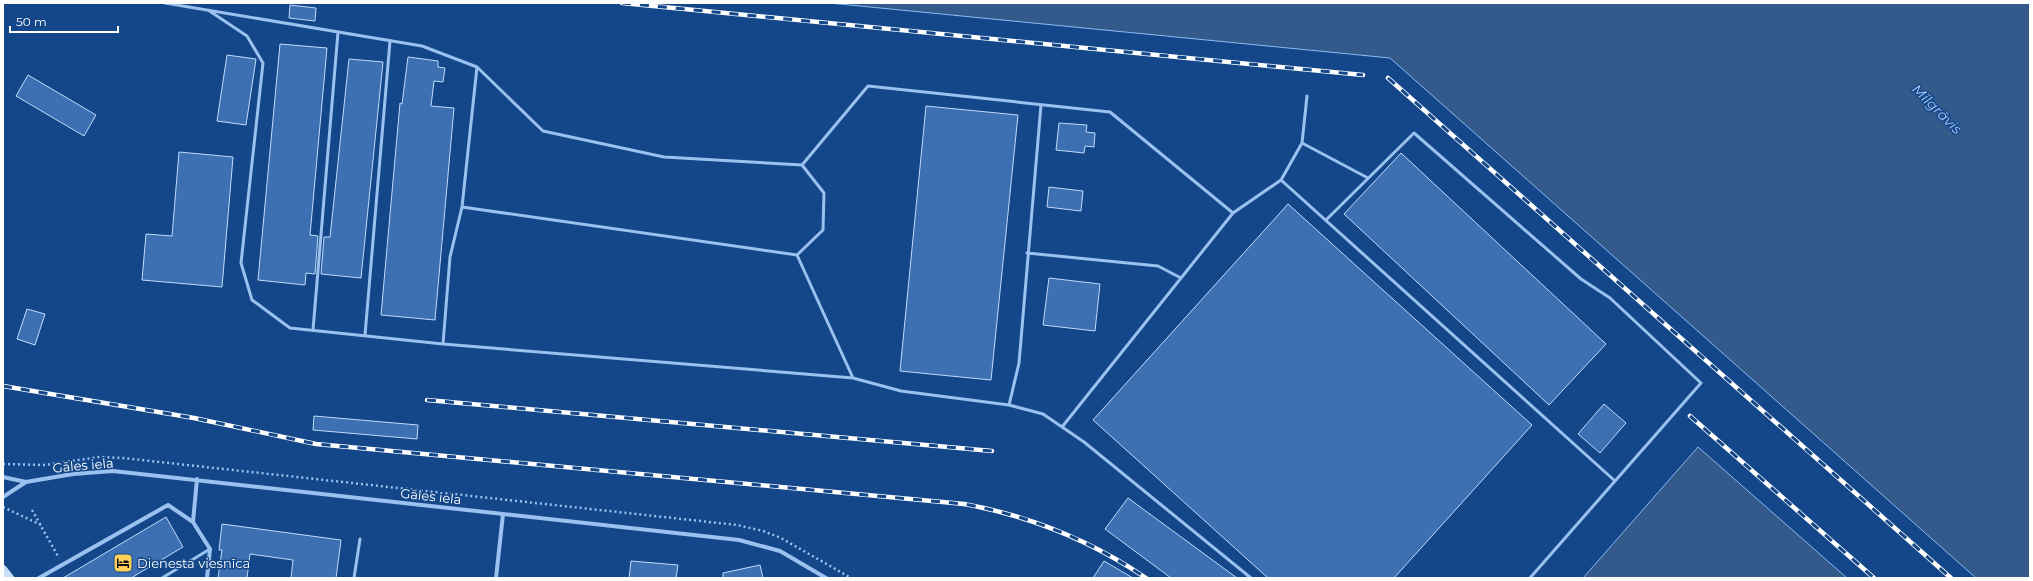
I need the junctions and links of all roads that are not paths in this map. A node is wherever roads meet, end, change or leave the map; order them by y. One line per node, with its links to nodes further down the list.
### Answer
1 (165, 3): 2 (lane)
2 (208, 10): 3 (lane); 18 (lane)
3 (338, 32): 4 (lane); 18 (lane)
4 (390, 41): 5 (lane); 19 (lane)
5 (477, 67): 9 (lane); 12 (lane)
6 (1307, 96): 8 (lane)
7 (1041, 105): 9 (lane); 13 (lane); 15 (lane)
8 (1302, 143): 10 (lane); 11 (lane)
9 (802, 165): 16 (lane)
10 (1368, 178): 14 (lane); 26 (lane)
11 (1281, 180): 13 (lane); 14 (lane)
12 (462, 207): 16 (lane); 20 (lane)
13 (1233, 214): 17 (lane)
14 (1326, 220): 26 (lane)
15 (1027, 253): 17 (lane); 22 (lane)
16 (797, 255): 21 (lane)
17 (1181, 278): 23 (lane)
18 (313, 330): 19 (lane)
19 (364, 335): 20 (lane)
20 (443, 344): 21 (lane)
21 (853, 378): 22 (lane)
22 (1009, 406): 23 (lane)
23 (1062, 427): 41 (lane)
24 (3, 477): 27 (street, Gāles iela)
25 (197, 479): 27 (street, Gāles iela); 29 (street, Gāles iela); 30 (street)
26 (1615, 481): 42 (lane)
27 (26, 482): 28 (street, Gāles iela)
28 (3, 497)
29 (503, 514): 39 (street); 40 (street, Gāles iela)
30 (194, 522): 32 (street); 35 (street)
31 (360, 539): 38 (lane)
32 (210, 549): 36 (lane); 37 (street)
33 (3, 569): 34 (main road)
34 (10, 578)
35 (39, 578)
36 (162, 578)
37 (207, 578)
38 (354, 578)
39 (496, 578)
40 (826, 578)
41 (1251, 578)
42 (1530, 578)

